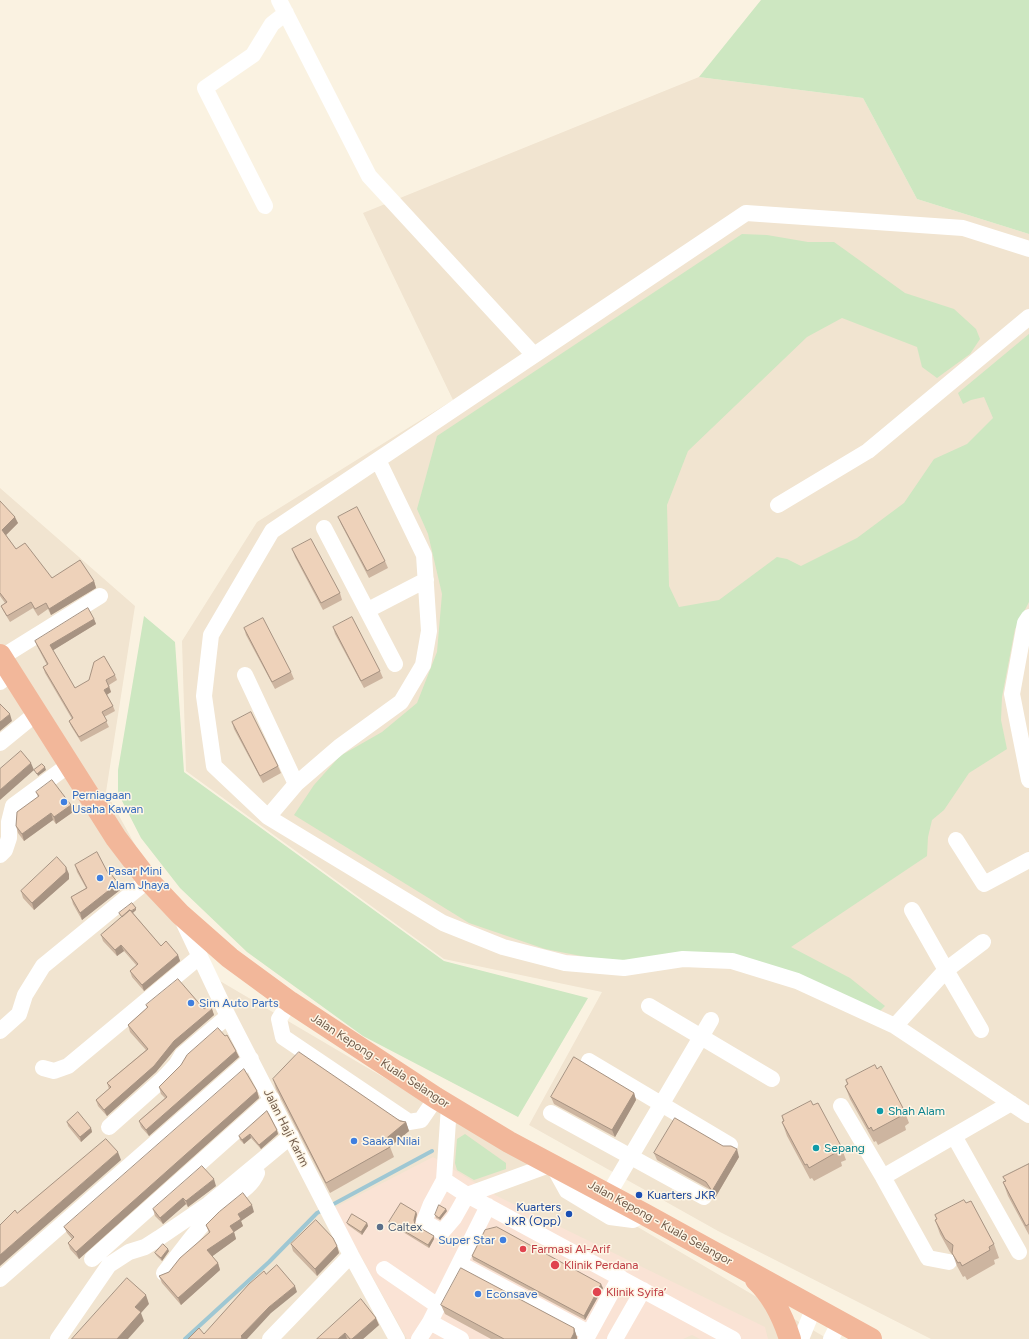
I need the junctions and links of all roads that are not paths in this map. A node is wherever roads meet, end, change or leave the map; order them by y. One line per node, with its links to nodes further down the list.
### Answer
1 (282, 6): 2 (street); 5 (street)
2 (265, 206)
3 (1029, 249): 5 (street)
4 (1029, 317): 7 (street)
5 (534, 355): 6 (street)
6 (378, 460): 9 (street); 21 (street)
7 (778, 505)
8 (324, 528): 11 (street)
9 (426, 580): 11 (street); 20 (street)
10 (100, 596): 14 (street)
11 (368, 610): 13 (street)
12 (1029, 617): 19 (street)
13 (395, 664)
14 (3, 666): 16 (highway, Jalan Kepong - Kuala Selangor)
15 (245, 675): 20 (street)
16 (38, 712): 17 (street); 18 (highway, Jalan Kepong - Kuala Selangor)
17 (0, 743)
18 (70, 764): 23 (street); 25 (highway, Jalan Kepong - Kuala Selangor)
19 (1029, 780)
20 (296, 784): 21 (street)
21 (268, 817): 35 (street)
22 (956, 840): 24 (street)
23 (0, 855)
24 (1029, 860)
25 (148, 880): 27 (highway, Jalan Kepong - Kuala Selangor); 37 (street)
26 (912, 910): 30 (street)
27 (180, 914): 29 (street, Jalan Haji Karim); 31 (highway, Jalan Kepong - Kuala Selangor)
28 (983, 942): 30 (street)
29 (199, 957): 33 (street, Jalan Haji Karim); 41 (street)
30 (946, 970): 35 (street); 36 (street)
31 (290, 1002): 44 (highway, Jalan Kepong - Kuala Selangor); 44 (street)
32 (649, 1006): 38 (street)
33 (228, 1016): 39 (street, Jalan Haji Karim); 50 (street)
34 (711, 1020): 38 (street)
35 (895, 1026): 45 (street)
36 (981, 1030)
37 (0, 1031)
38 (701, 1037): 42 (street); 46 (street)
39 (251, 1059): 43 (street, Jalan Haji Karim); 73 (street)
40 (589, 1061): 46 (street)
41 (43, 1068)
42 (772, 1079)
43 (272, 1099): 51 (street, Jalan Haji Karim); 66 (street)
44 (443, 1102): 56 (highway, Jalan Kepong - Kuala Selangor); 58 (street)
45 (1011, 1103): 49 (street); 52 (street)
46 (662, 1104): 53 (street); 54 (street)
47 (841, 1106): 57 (street)
48 (551, 1113): 54 (street)
49 (1029, 1115)
50 (109, 1127)
51 (291, 1136): 55 (street); 65 (street, Jalan Haji Karim)
52 (954, 1136): 57 (street); 64 (street)
53 (730, 1145)
54 (631, 1157): 60 (street); 61 (street)
55 (261, 1162): 71 (street); 82 (street)
56 (552, 1164): 59 (street); 60 (highway, Jalan Kepong - Kuala Selangor); 63 (street)
57 (883, 1177): 67 (street)
58 (444, 1180): 59 (street); 59 (street)
59 (467, 1195): 62 (street)
60 (608, 1195): 63 (highway, Jalan Kepong - Kuala Selangor)
61 (704, 1197)
62 (488, 1206): 68 (street); 72 (street)
63 (644, 1214): 70 (highway, Jalan Kepong - Kuala Selangor)
64 (1020, 1252)
65 (351, 1255): 80 (street, Jalan Haji Karim); 83 (street)
66 (92, 1259)
67 (949, 1262)
68 (460, 1264): 75 (street); 79 (street)
69 (384, 1269): 75 (street)
70 (747, 1271): 76 (highway, Jalan Kepong - Kuala Selangor); 87 (highway)
71 (164, 1273)
72 (620, 1277): 74 (street); 79 (street)
73 (0, 1279)
74 (643, 1290): 81 (street); 86 (street)
75 (438, 1306): 77 (street)
76 (814, 1307): 78 (highway, Jalan Kepong - Kuala Selangor); 88 (street)
77 (430, 1322): 84 (street); 85 (street)
78 (836, 1330): 89 (highway, Jalan Kepong - Kuala Selangor)
79 (588, 1336)
80 (394, 1338)
81 (730, 1338)
82 (58, 1339)
83 (270, 1339)
84 (419, 1339)
85 (461, 1339)
86 (615, 1339)
87 (790, 1339)
88 (801, 1339)
89 (871, 1339)

